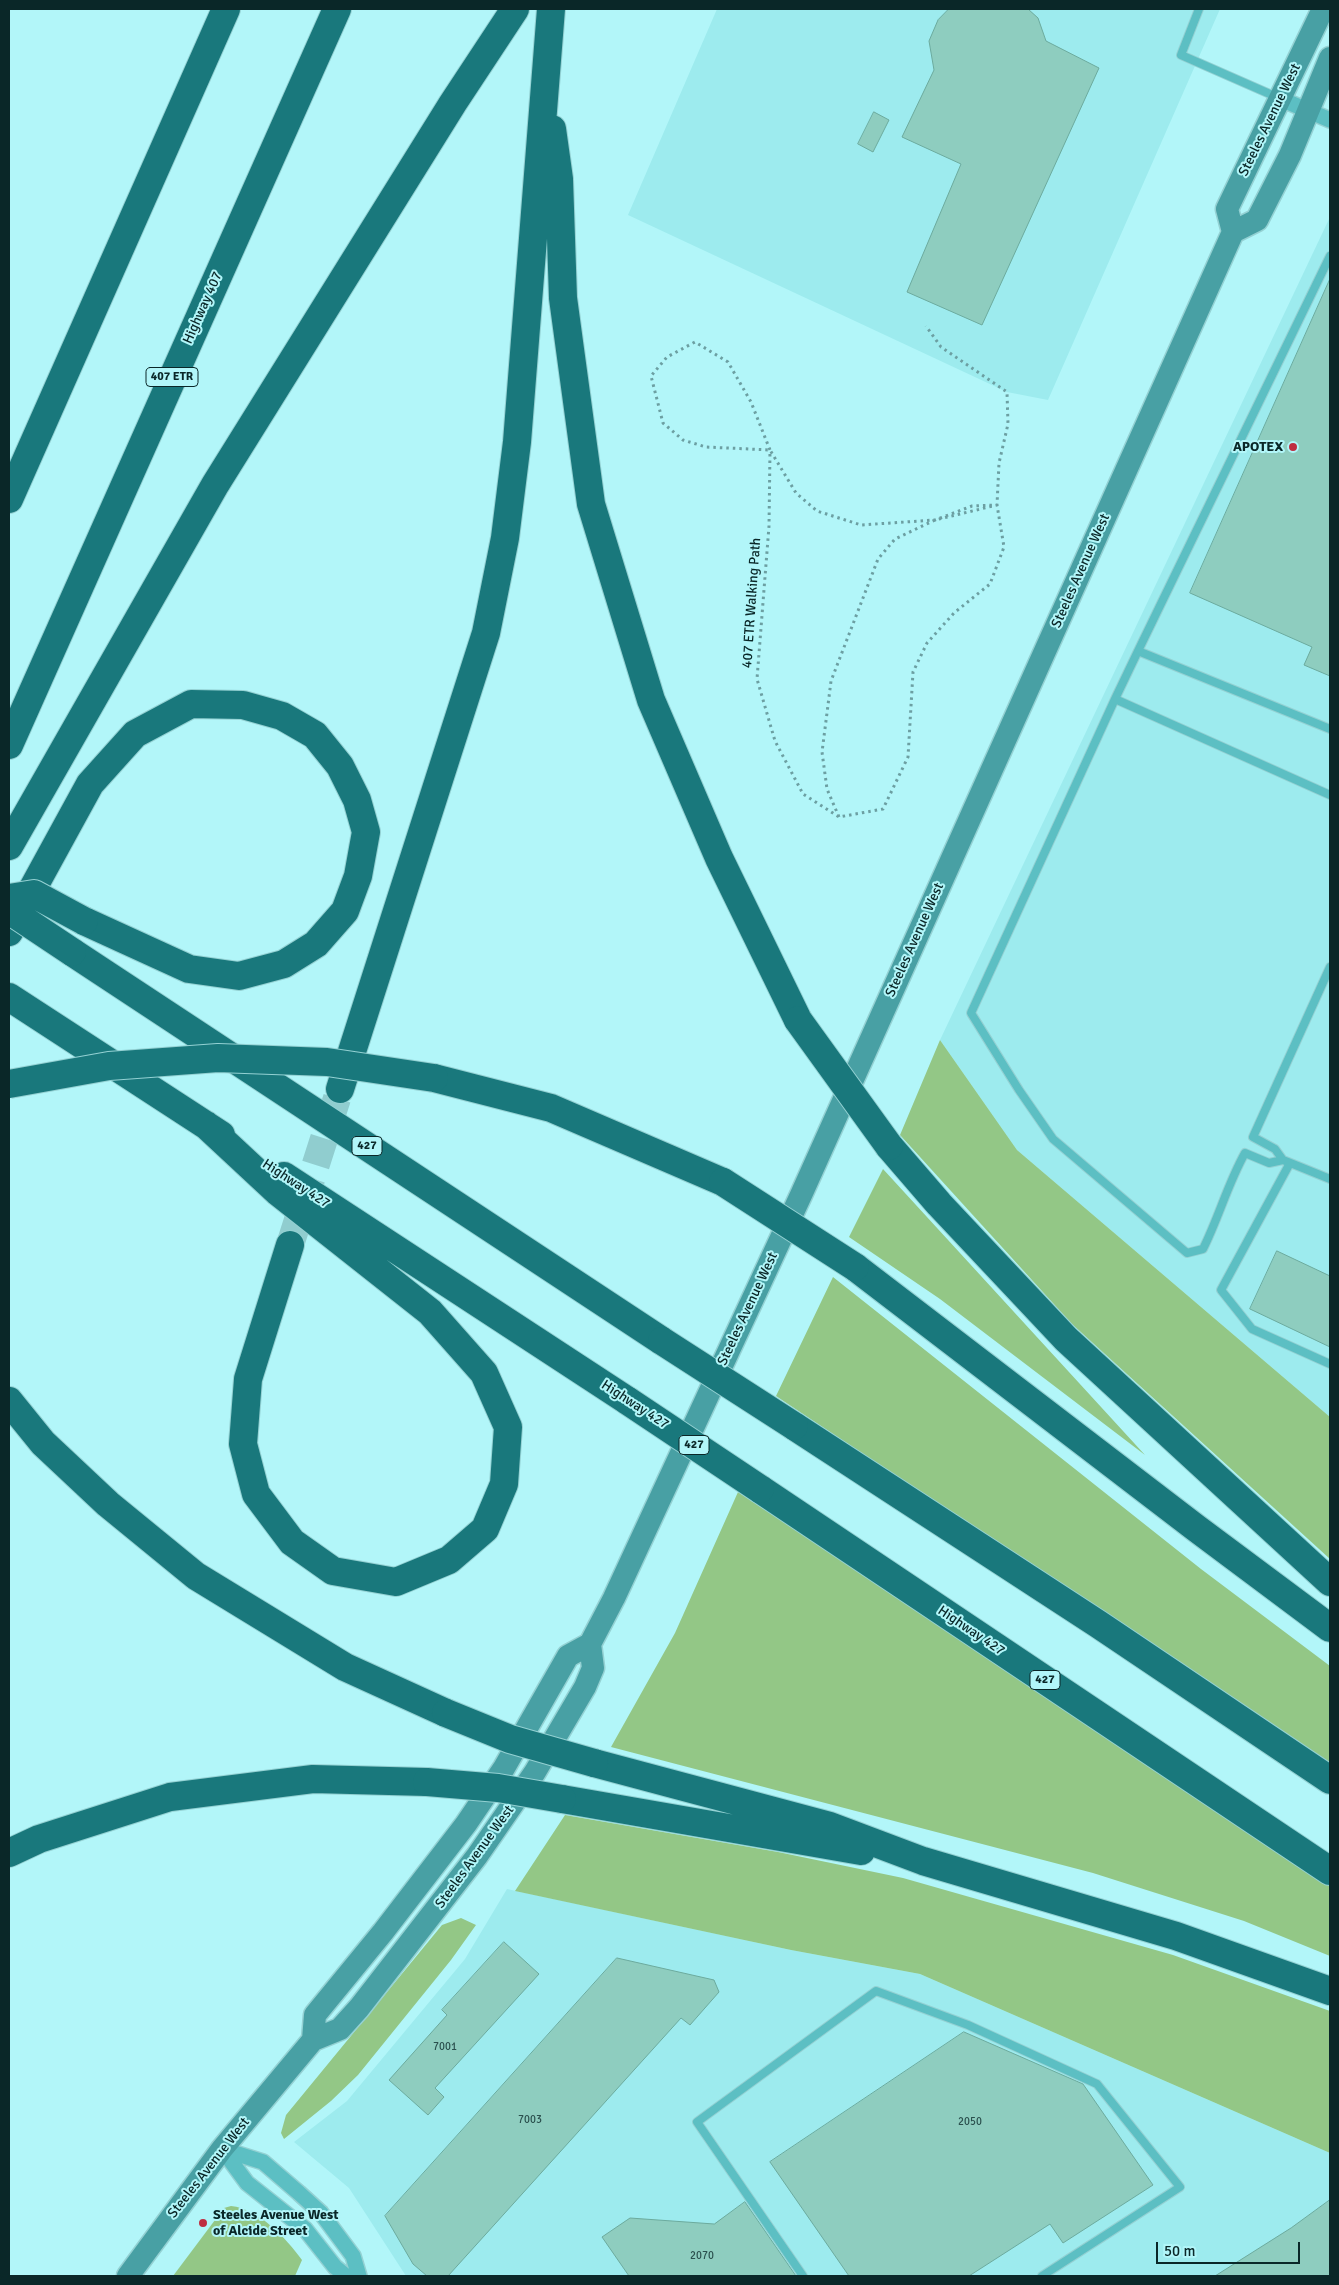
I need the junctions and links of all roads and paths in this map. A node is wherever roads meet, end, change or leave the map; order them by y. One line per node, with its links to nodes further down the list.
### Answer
1 (226, 9): 16 (highway)
2 (337, 9): 22 (highway, Highway 407 / 407 ETR)
3 (516, 9): 25 (highway)
4 (551, 9): 8 (highway)
5 (1198, 9): 9 (lane)
6 (1323, 9): 9 (main road, Steeles Avenue West)
7 (1330, 58): 10 (main road, Steeles Avenue West)
8 (545, 73): 32 (highway); 39 (highway, bridge)
9 (1281, 99): 10 (street); 12 (main road, Steeles Avenue West)
10 (1308, 111): 11 (street); 12 (main road, Steeles Avenue West)
11 (1330, 120)
12 (1233, 232): 46 (main road, Steeles Avenue West)
13 (1330, 256): 19 (lane)
14 (926, 326): 17 (path)
15 (770, 450): 15 (path, 407 ETR Walking Path); 18 (path, 407 ETR Walking Path); 24 (path, 407 ETR Walking Path)
16 (9, 499)
17 (997, 504): 18 (path, 407 ETR Walking Path); 24 (path)
18 (935, 520): 24 (path, 407 ETR Walking Path)
19 (1138, 651): 20 (lane); 21 (lane)
20 (1115, 699): 23 (lane); 34 (lane)
21 (1330, 729)
22 (9, 745)
23 (1330, 795)
24 (839, 817)
25 (9, 846)
26 (9, 898): 28 (highway, bridge)
27 (9, 910): 41 (highway, 427, bridge)
28 (9, 932)
29 (1330, 967): 34 (lane)
30 (9, 997): 33 (highway, Highway 427 / 427)
31 (9, 1084): 40 (highway, bridge)
32 (340, 1089)
33 (206, 1125): 36 (highway); 44 (highway, Highway 427 / 427, bridge)
34 (1287, 1161): 35 (lane); 37 (lane)
35 (1330, 1179)
36 (290, 1245)
37 (1330, 1364)
38 (9, 1401): 43 (highway, bridge)
39 (1330, 1582)
40 (1330, 1628)
41 (1330, 1780)
42 (9, 1853): 43 (highway, bridge)
43 (923, 1861): 45 (highway)
44 (1330, 1871)
45 (1330, 1991)
46 (222, 2149): 47 (main road, Steeles Avenue West); 48 (street); 49 (street)
47 (128, 2276)
48 (346, 2276)
49 (359, 2276)
50 (803, 2276): 51 (lane)
51 (1042, 2276)

